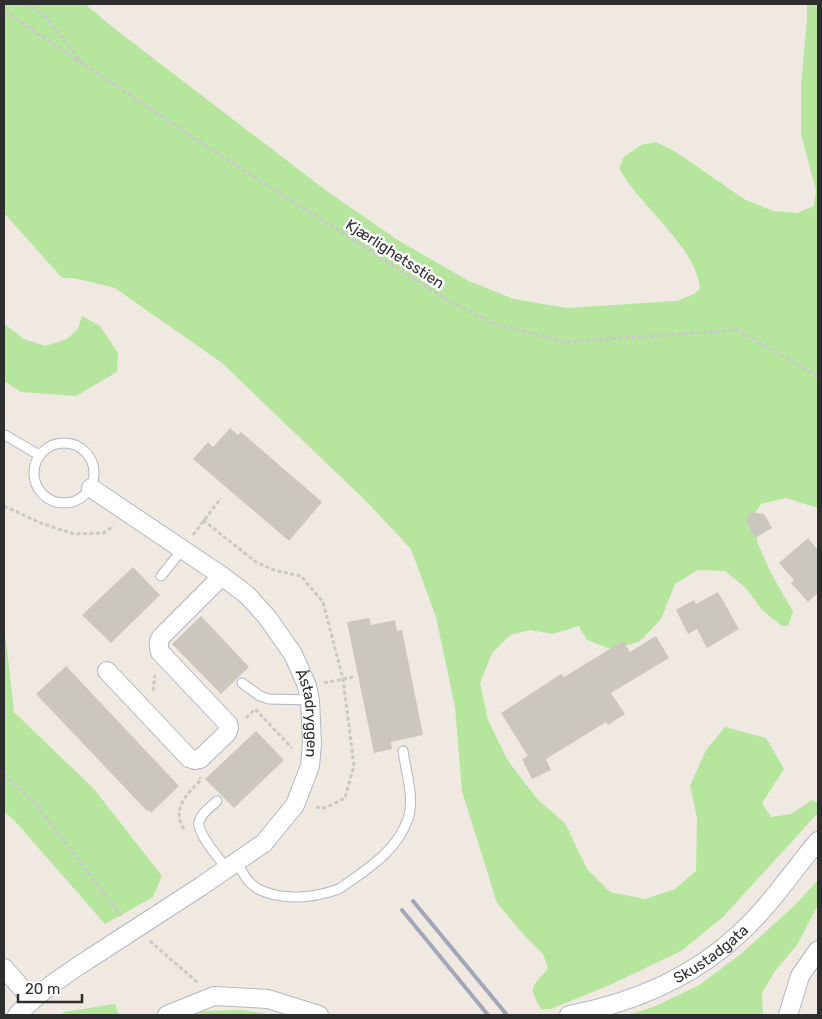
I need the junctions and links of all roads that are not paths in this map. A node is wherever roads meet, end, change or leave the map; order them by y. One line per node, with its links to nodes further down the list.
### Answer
1 (5, 435): 2 (lane)
2 (39, 455): 3 (lane); 3 (lane)
3 (91, 488): 4 (street, Åstadryggen)
4 (182, 550): 5 (lane); 6 (street, Åstadryggen)
5 (161, 576)
6 (222, 576): 7 (street); 9 (street, Åstadryggen)
7 (107, 671)
8 (242, 683): 9 (lane)
9 (308, 693): 13 (street, Åstadryggen)
10 (403, 751): 13 (lane)
11 (217, 801): 13 (lane)
12 (818, 841): 20 (street, Skustadgata)
13 (232, 866): 16 (street, Åstadryggen, bridge)
14 (818, 950): 21 (street)
15 (4, 968): 16 (street)
16 (32, 1000): 17 (street, Åstadryggen)
17 (17, 1015)
18 (167, 1015): 19 (street)
19 (319, 1015)
20 (569, 1015)
21 (788, 1015)

